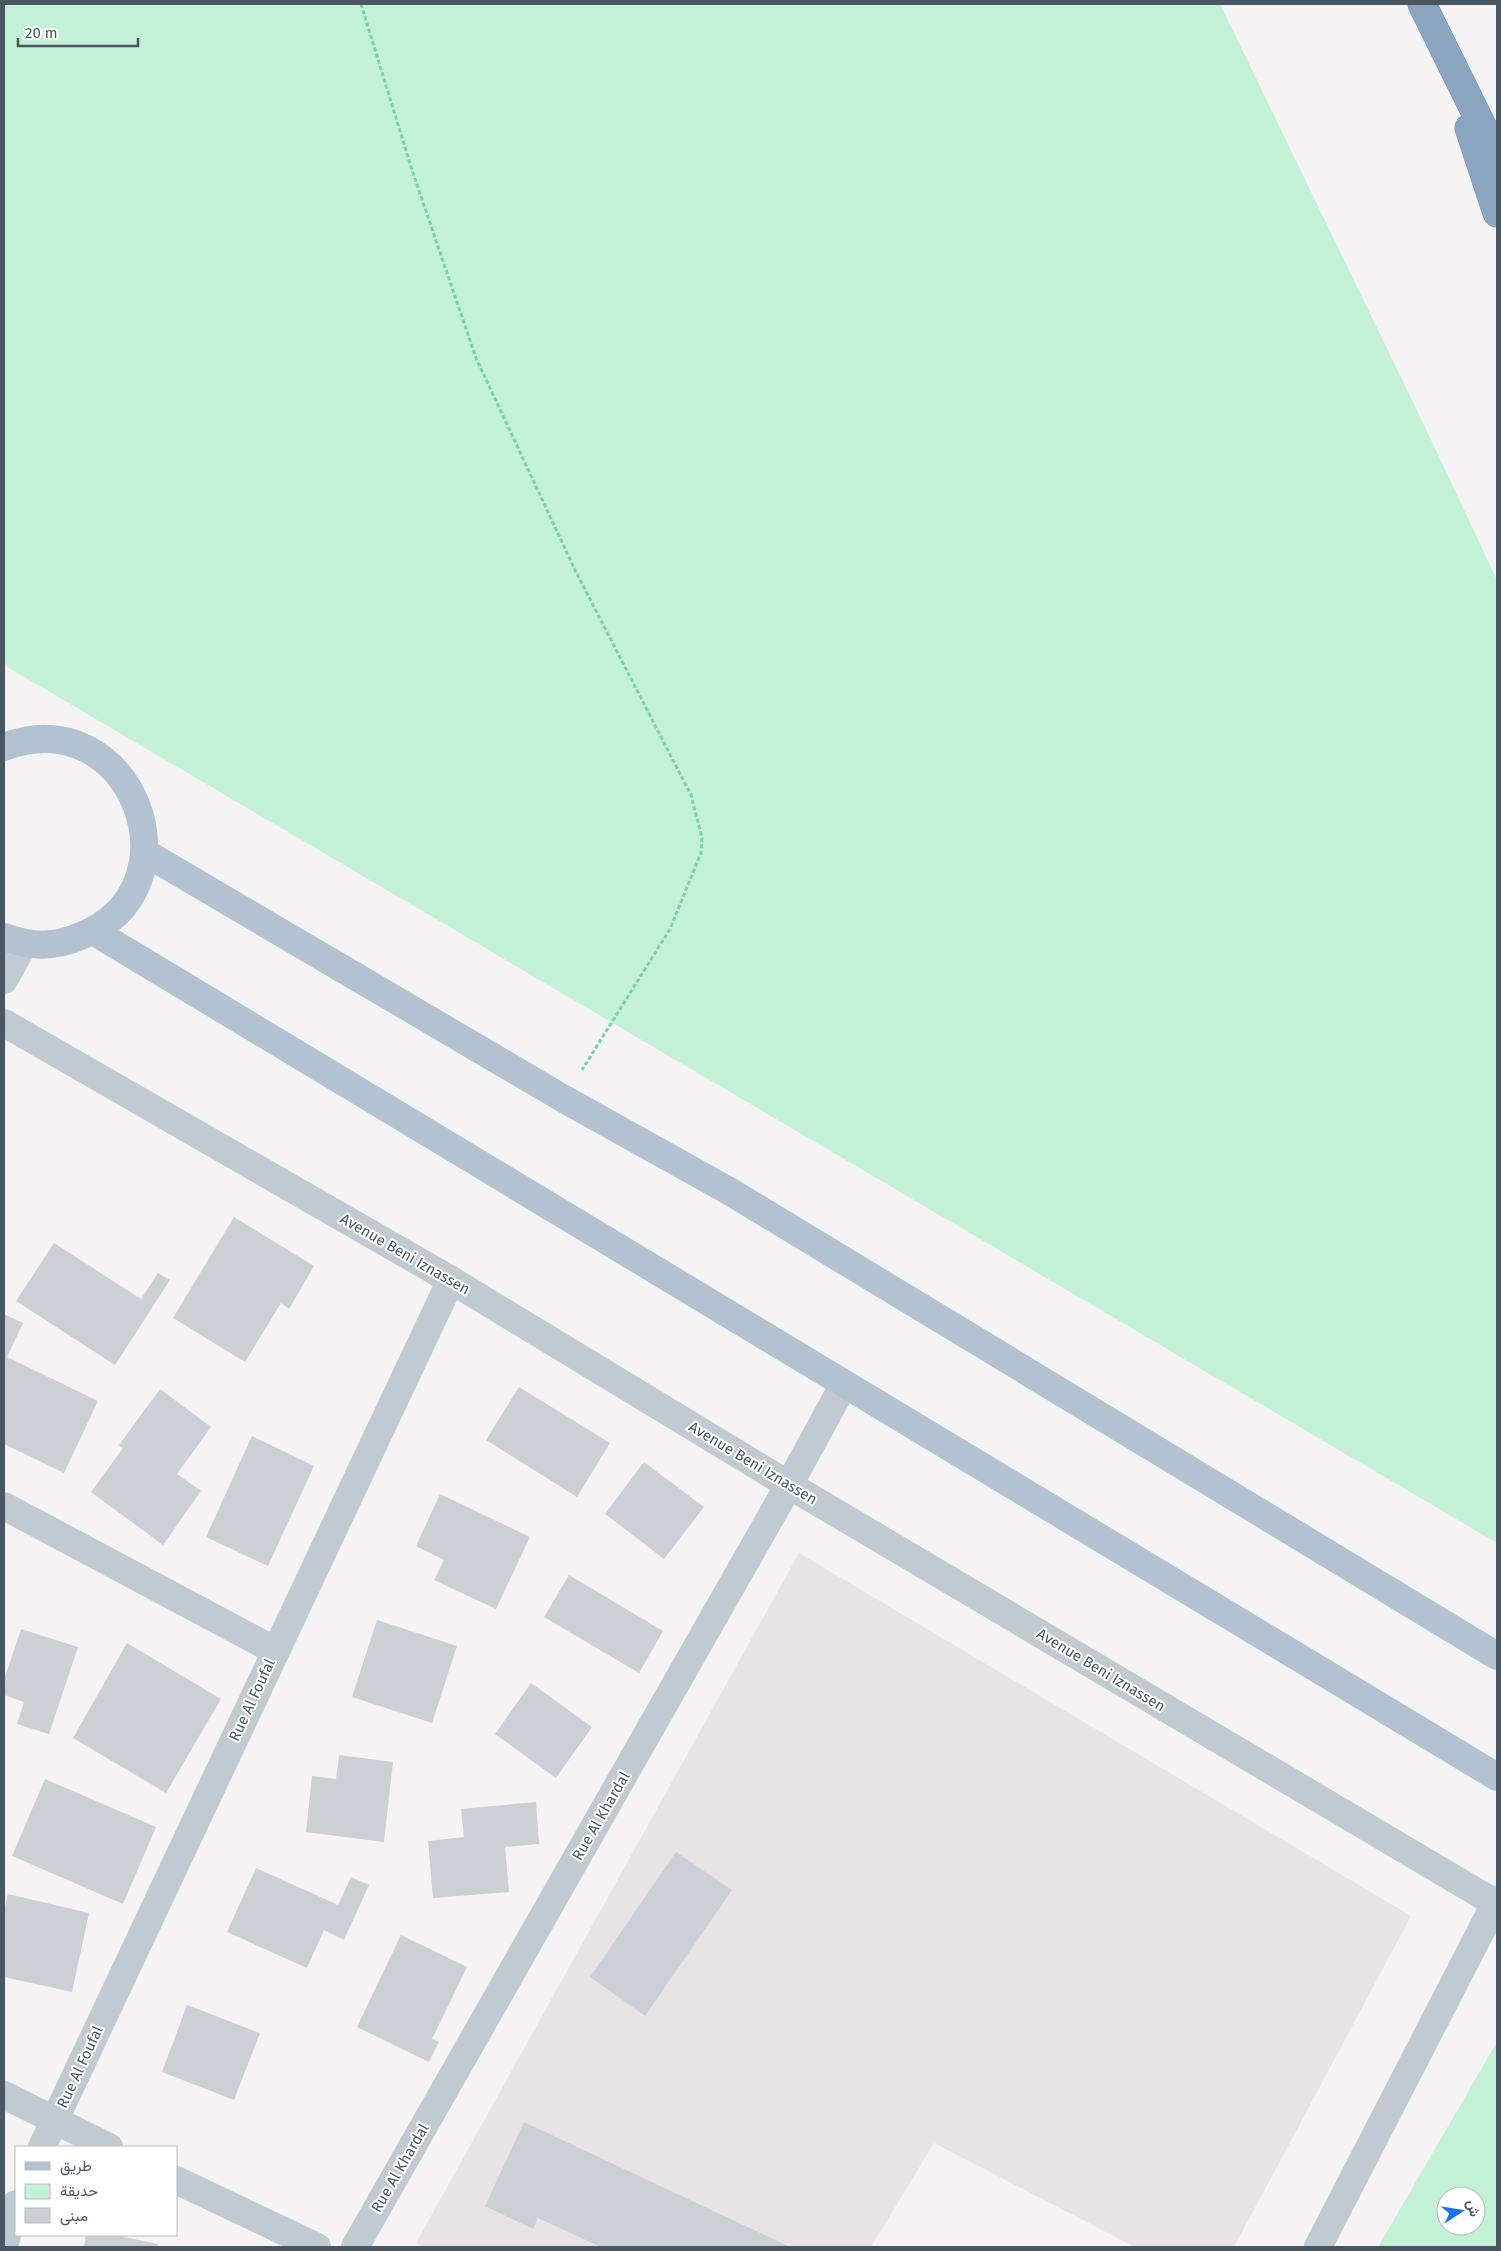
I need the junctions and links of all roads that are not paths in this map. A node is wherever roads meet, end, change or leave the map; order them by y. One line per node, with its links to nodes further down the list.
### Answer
1 (1422, 4): 2 (highway)
2 (1455, 74): 3 (highway); 4 (highway)
3 (1497, 156)
4 (1497, 213)
5 (4, 747): 6 (main road)
6 (144, 852): 7 (main road); 16 (main road)
7 (93, 931): 8 (main road); 12 (main road)
8 (14, 940): 9 (street)
9 (4, 980)
10 (4, 1023): 11 (street, Avenue Beni Iznassen)
11 (451, 1280): 13 (street, Avenue Beni Iznassen); 15 (street, Rue Al Foufal)
12 (844, 1384): 13 (street, Rue Al Khardal); 17 (main road)
13 (789, 1485): 18 (street, Avenue Beni Iznassen); 27 (street, Rue Al Khardal)
14 (4, 1506): 15 (street)
15 (276, 1651): 20 (street, Rue Al Foufal)
16 (1497, 1656)
17 (1497, 1777)
18 (1497, 1903): 28 (street)
19 (4, 2095): 20 (street)
20 (54, 2121): 21 (street, Rue Al Foufal); 22 (street)
21 (42, 2146)
22 (107, 2146)
23 (178, 2181): 26 (street)
24 (15, 2208): 25 (street)
25 (4, 2246)
26 (317, 2247)
27 (355, 2247)
28 (1318, 2247)

